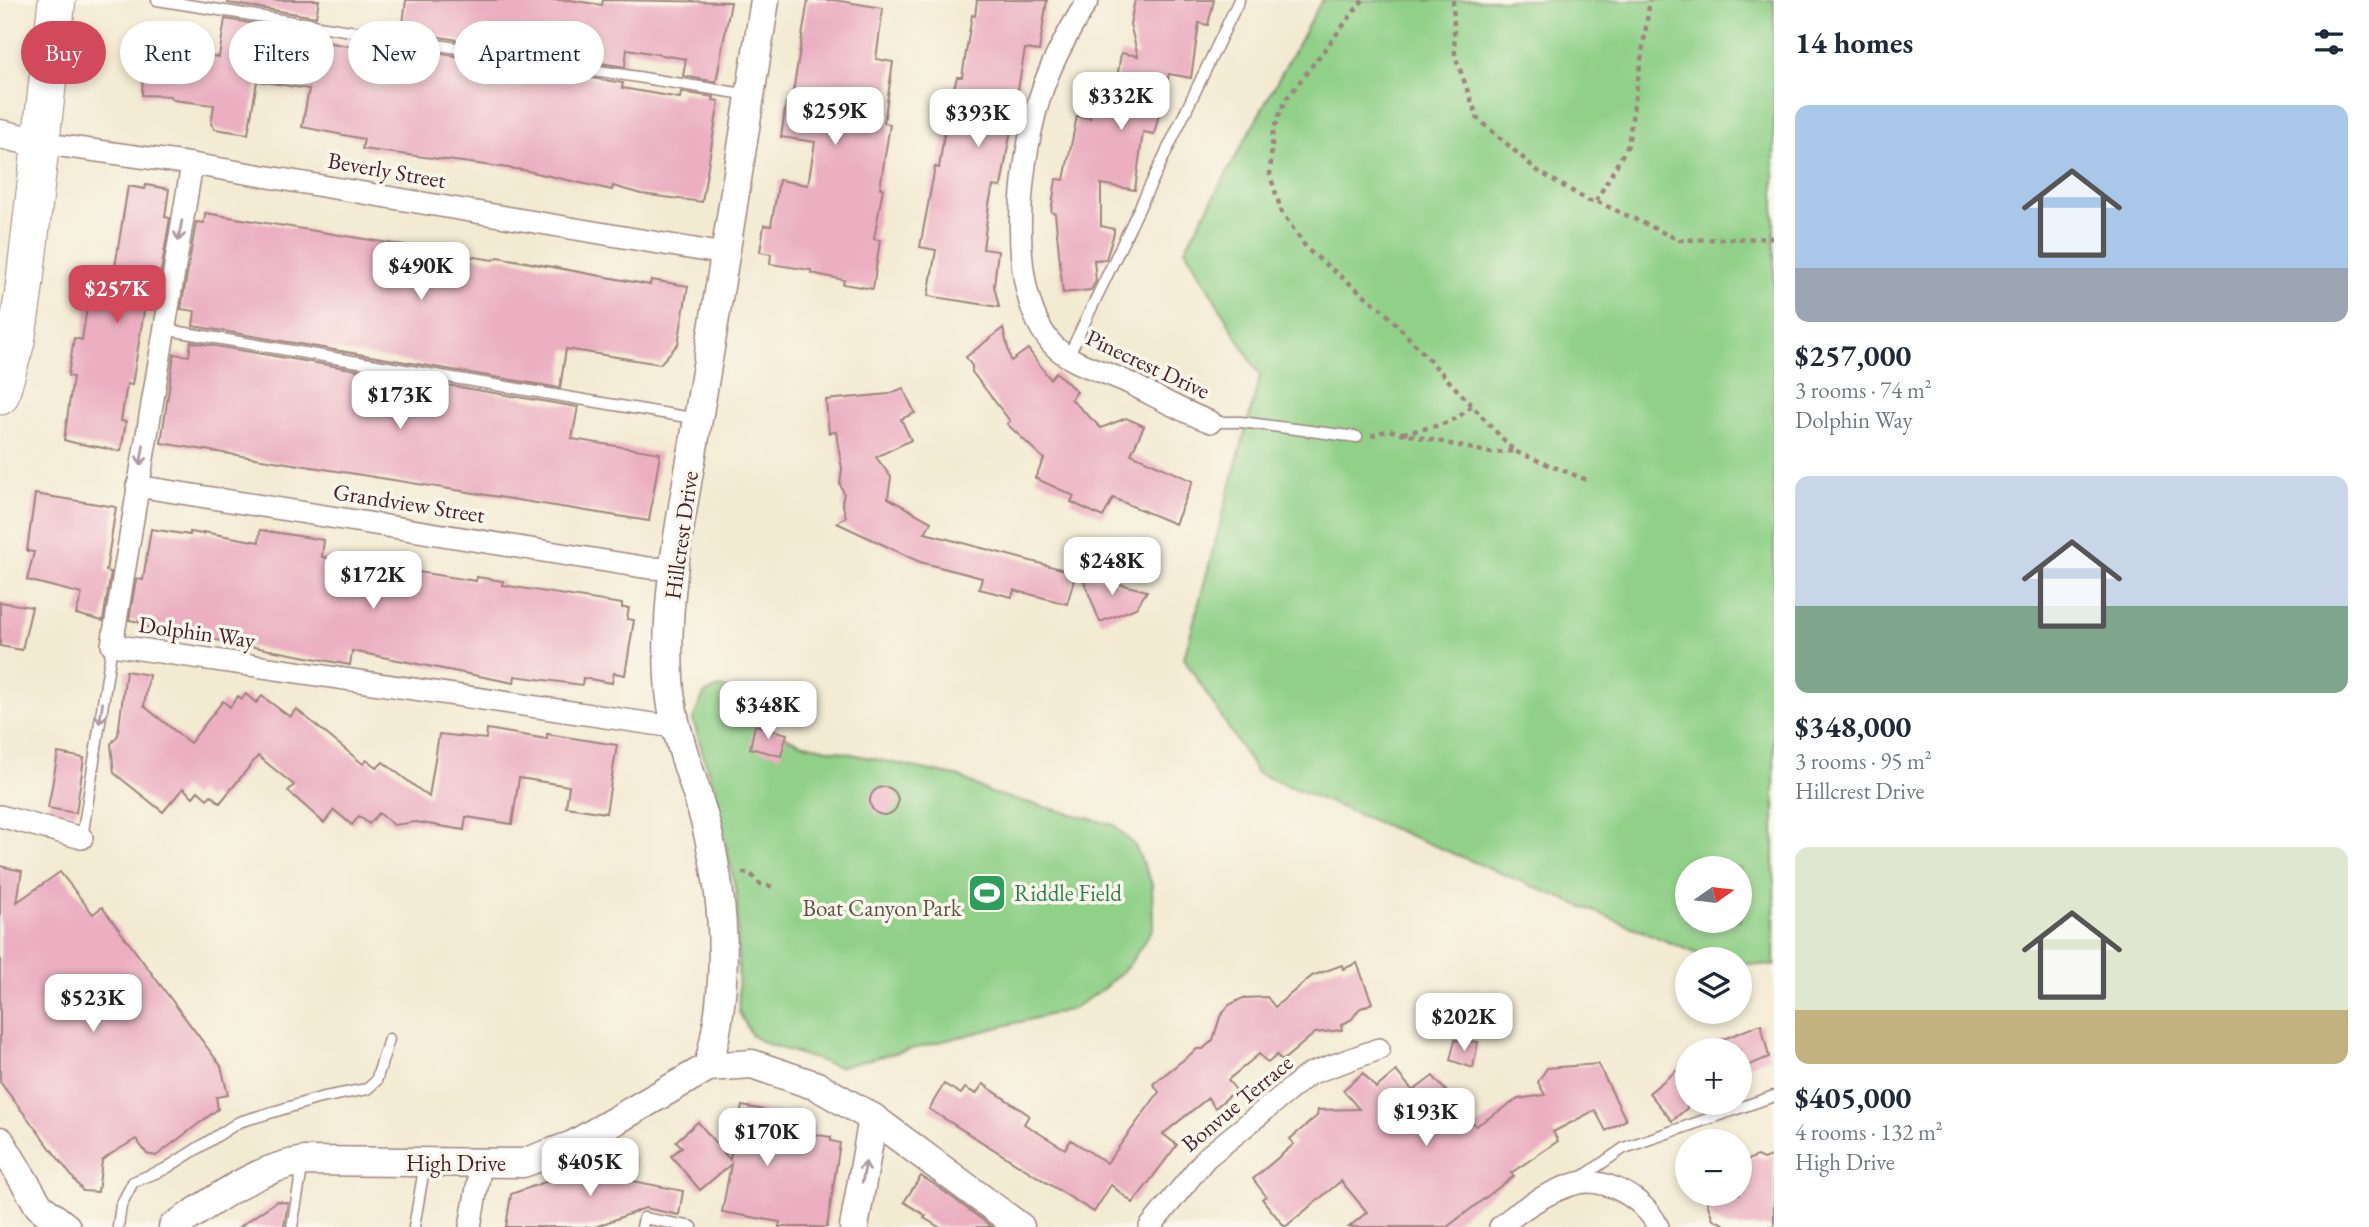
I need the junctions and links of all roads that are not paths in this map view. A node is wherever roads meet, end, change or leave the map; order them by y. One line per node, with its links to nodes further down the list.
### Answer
1 (57, 0): 8 (highway)
2 (157, 0): 6 (lane)
3 (765, 0): 6 (street, Hillcrest Drive)
4 (1087, 0): 12 (street, Pinecrest Drive)
5 (1239, 0): 12 (lane)
6 (750, 95): 10 (street, Hillcrest Drive)
7 (0, 134): 8 (street)
8 (40, 143): 9 (street, Beverly Street); 13 (highway)
9 (192, 164): 10 (street, Beverly Street); 11 (street, Dolphin Way, one-way to 11)
10 (724, 254): 14 (street, Hillcrest Drive)
11 (162, 329): 14 (lane); 17 (street, Dolphin Way, one-way to 17)
12 (1068, 357): 15 (street, Pinecrest Drive)
13 (0, 396)
14 (698, 419): 18 (street, Hillcrest Drive)
15 (1211, 422): 16 (lane)
16 (1357, 437)
17 (137, 486): 18 (street, Grandview Street); 19 (street, Dolphin Way)
18 (673, 569): 20 (street, Hillcrest Drive)
19 (112, 645): 20 (street, Dolphin Way); 22 (lane, one-way to 22)
20 (674, 727): 25 (street, Hillcrest Drive)
21 (0, 816): 22 (street)
22 (82, 838)
23 (389, 1039): 34 (lane)
24 (1379, 1049): 43 (street, Bonvue Terrace)
25 (708, 1067): 27 (street, High Drive); 31 (street, High Drive)
26 (1774, 1096): 32 (lane)
27 (873, 1118): 41 (street, one-way to 27); 42 (street, High Drive)
28 (0, 1141): 33 (street)
29 (304, 1161): 30 (street, High Drive); 35 (street, High Drive); 36 (lane)
30 (425, 1163): 31 (street, High Drive); 37 (lane)
31 (481, 1165): 38 (street)
32 (1572, 1184): 44 (street); 45 (street)
33 (66, 1227)
34 (118, 1227)
35 (173, 1227)
36 (292, 1227)
37 (414, 1227)
38 (470, 1227)
39 (642, 1227): 40 (lane)
40 (692, 1227)
41 (854, 1227)
42 (1019, 1227)
43 (1150, 1227)
44 (1500, 1227)
45 (1658, 1227)

